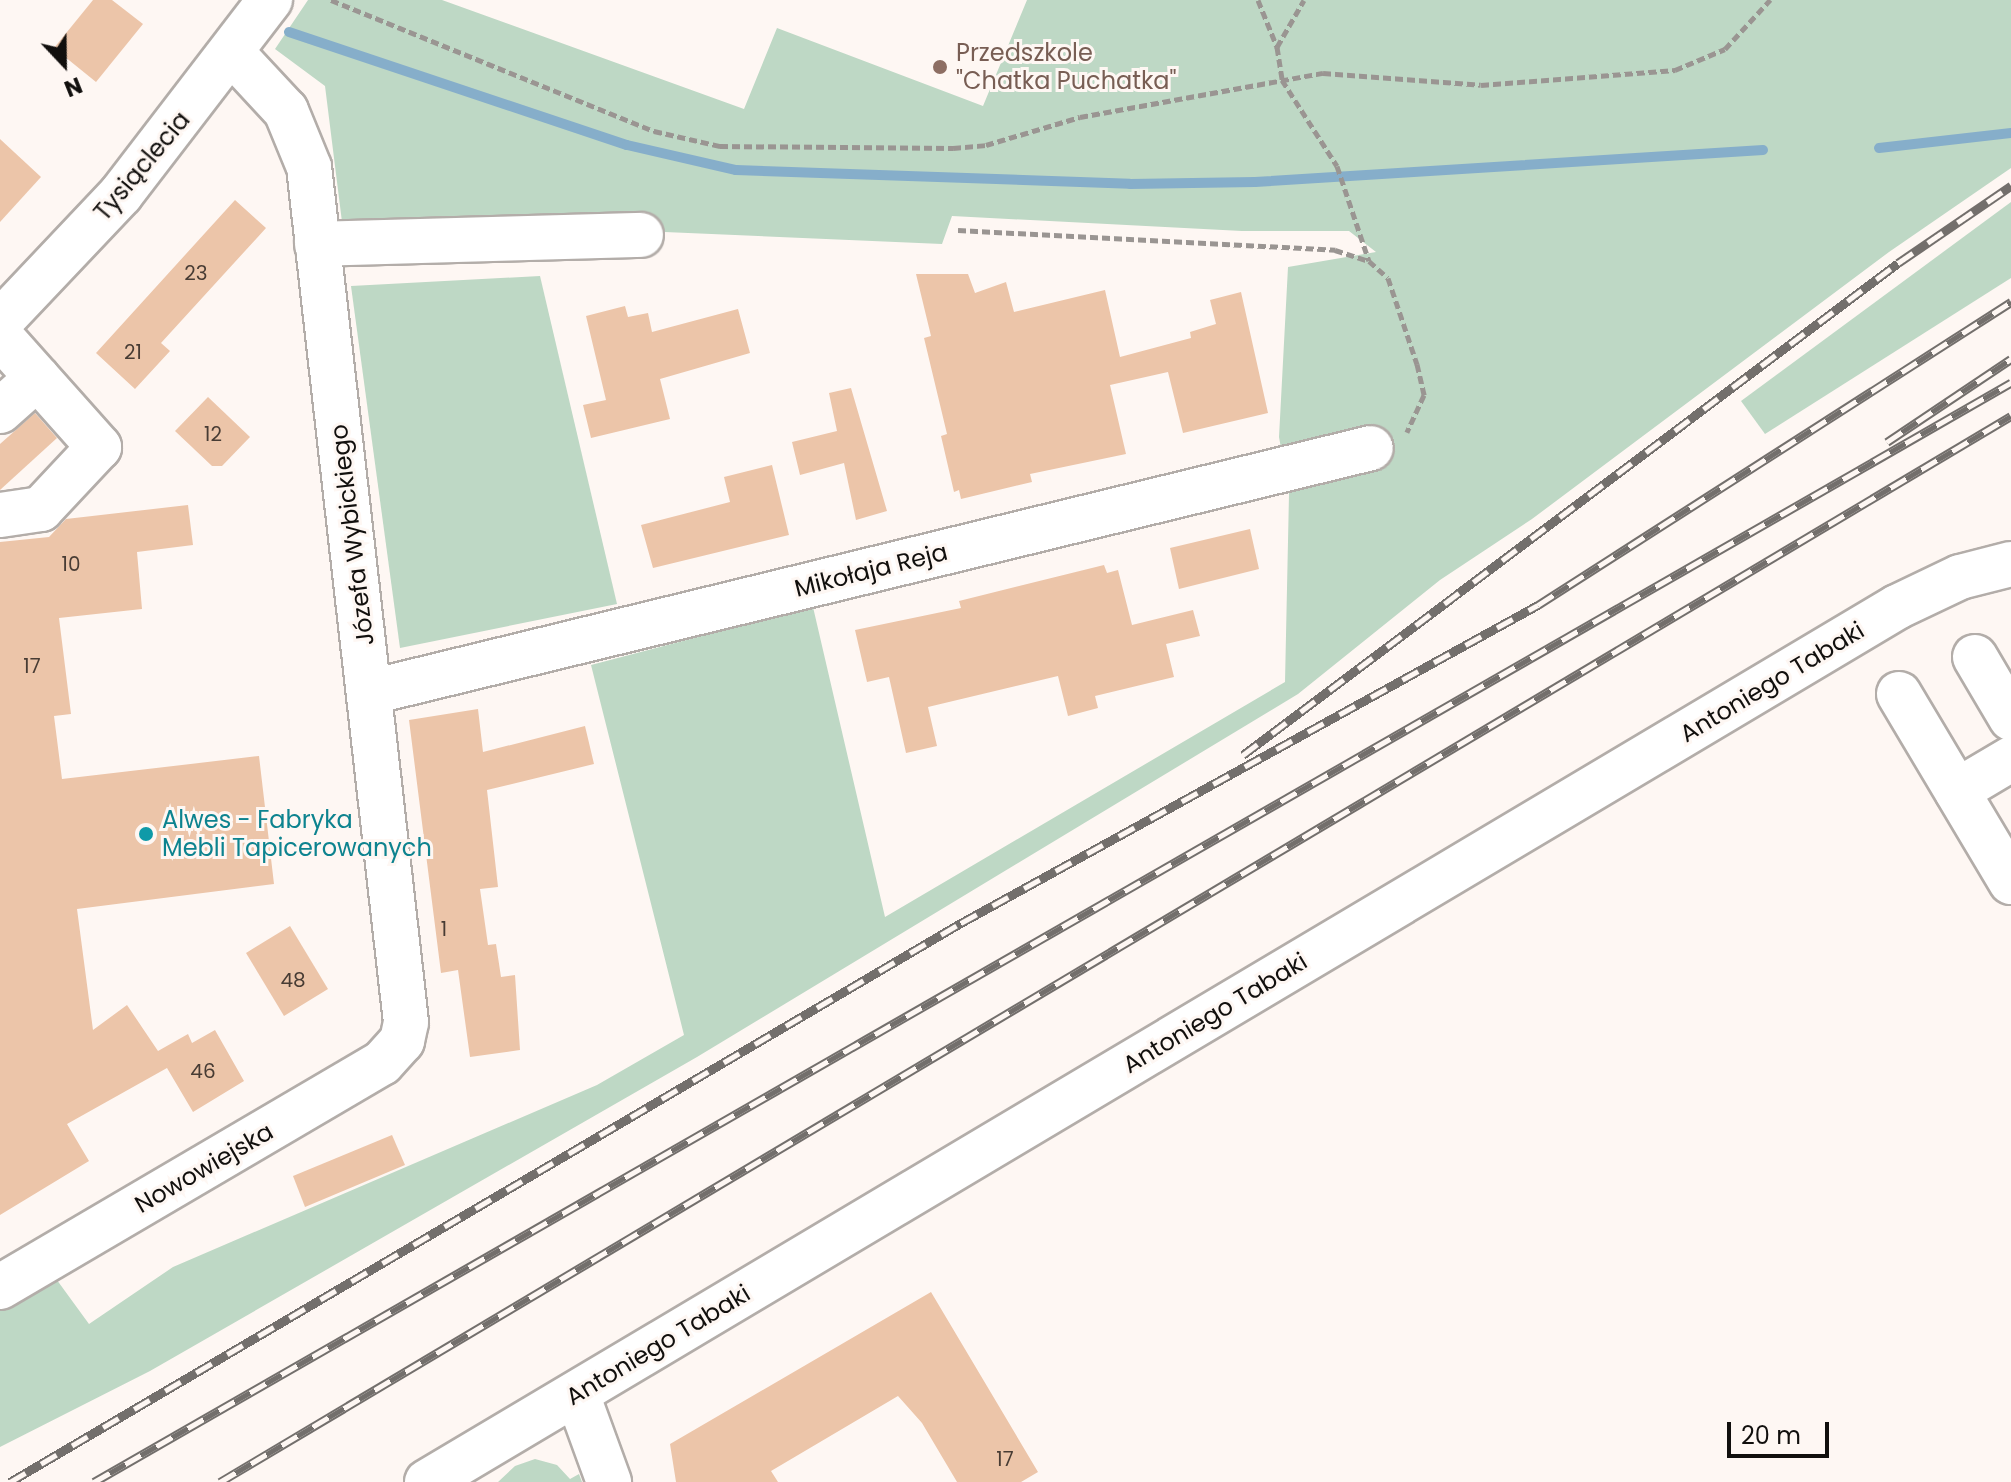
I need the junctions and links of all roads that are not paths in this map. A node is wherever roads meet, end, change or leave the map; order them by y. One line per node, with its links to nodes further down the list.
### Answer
1 (270, 0): 2 (street, Tysiąclecia)
2 (233, 54): 4 (street, Józefa Wybickiego); 5 (street, Tysiąclecia)
3 (641, 235): 4 (street)
4 (317, 244): 13 (street, Józefa Wybickiego)
5 (0, 322)
6 (0, 336): 7 (street)
7 (37, 378): 8 (street); 10 (street)
8 (0, 411)
9 (1371, 448): 13 (street, Mikołaja Reja)
10 (0, 515)
11 (2011, 564): 21 (street, Antoniego Tabaki)
12 (1975, 657): 15 (street)
13 (371, 692): 19 (street, Józefa Wybickiego)
14 (1899, 694): 17 (street)
15 (2011, 718)
16 (2011, 759): 17 (street)
17 (1957, 791): 18 (street)
18 (2011, 882)
19 (402, 1041): 20 (street, Nowowiejska)
20 (0, 1287)
21 (577, 1394): 22 (street, Antoniego Tabaki); 23 (street)
22 (427, 1482)
23 (609, 1482)

